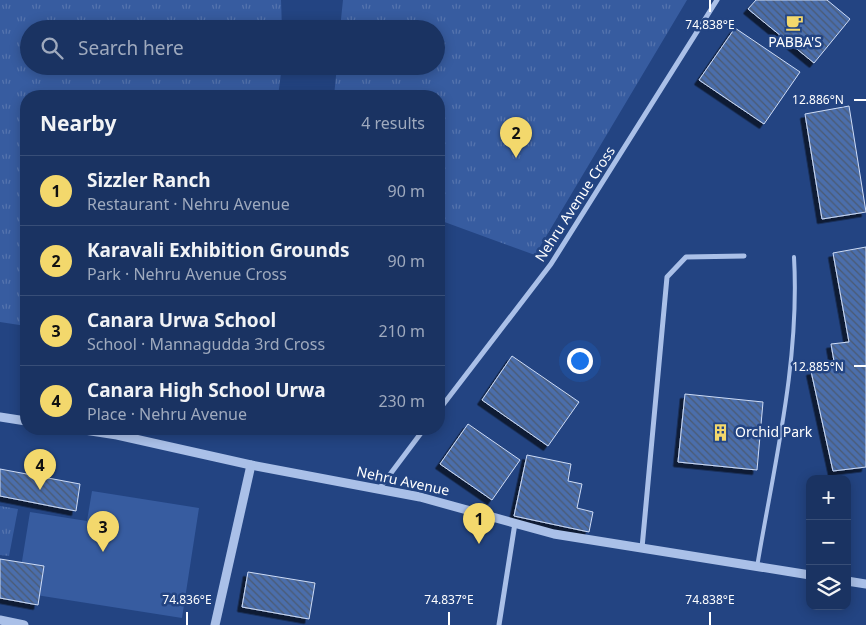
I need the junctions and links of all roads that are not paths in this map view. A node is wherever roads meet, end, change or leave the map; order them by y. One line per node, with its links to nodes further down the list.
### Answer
1 (717, 0): 4 (street, Nehru Avenue Cross)
2 (744, 256): 12 (street)
3 (794, 257): 13 (lane)
4 (445, 402)
5 (0, 417): 6 (street)
6 (20, 420)
7 (117, 435): 9 (street, Nehru Avenue)
8 (420, 435): 10 (street)
9 (252, 465): 10 (street, Nehru Avenue); 19 (street)
10 (379, 489): 11 (street, Nehru Avenue)
11 (515, 523): 12 (street, Nehru Avenue); 20 (street)
12 (642, 548): 13 (street, Nehru Avenue)
13 (757, 567): 14 (street, Nehru Avenue)
14 (806, 574)
15 (851, 582): 16 (street)
16 (866, 584)
17 (0, 620): 18 (street)
18 (24, 625)
19 (215, 625)
20 (499, 625)

